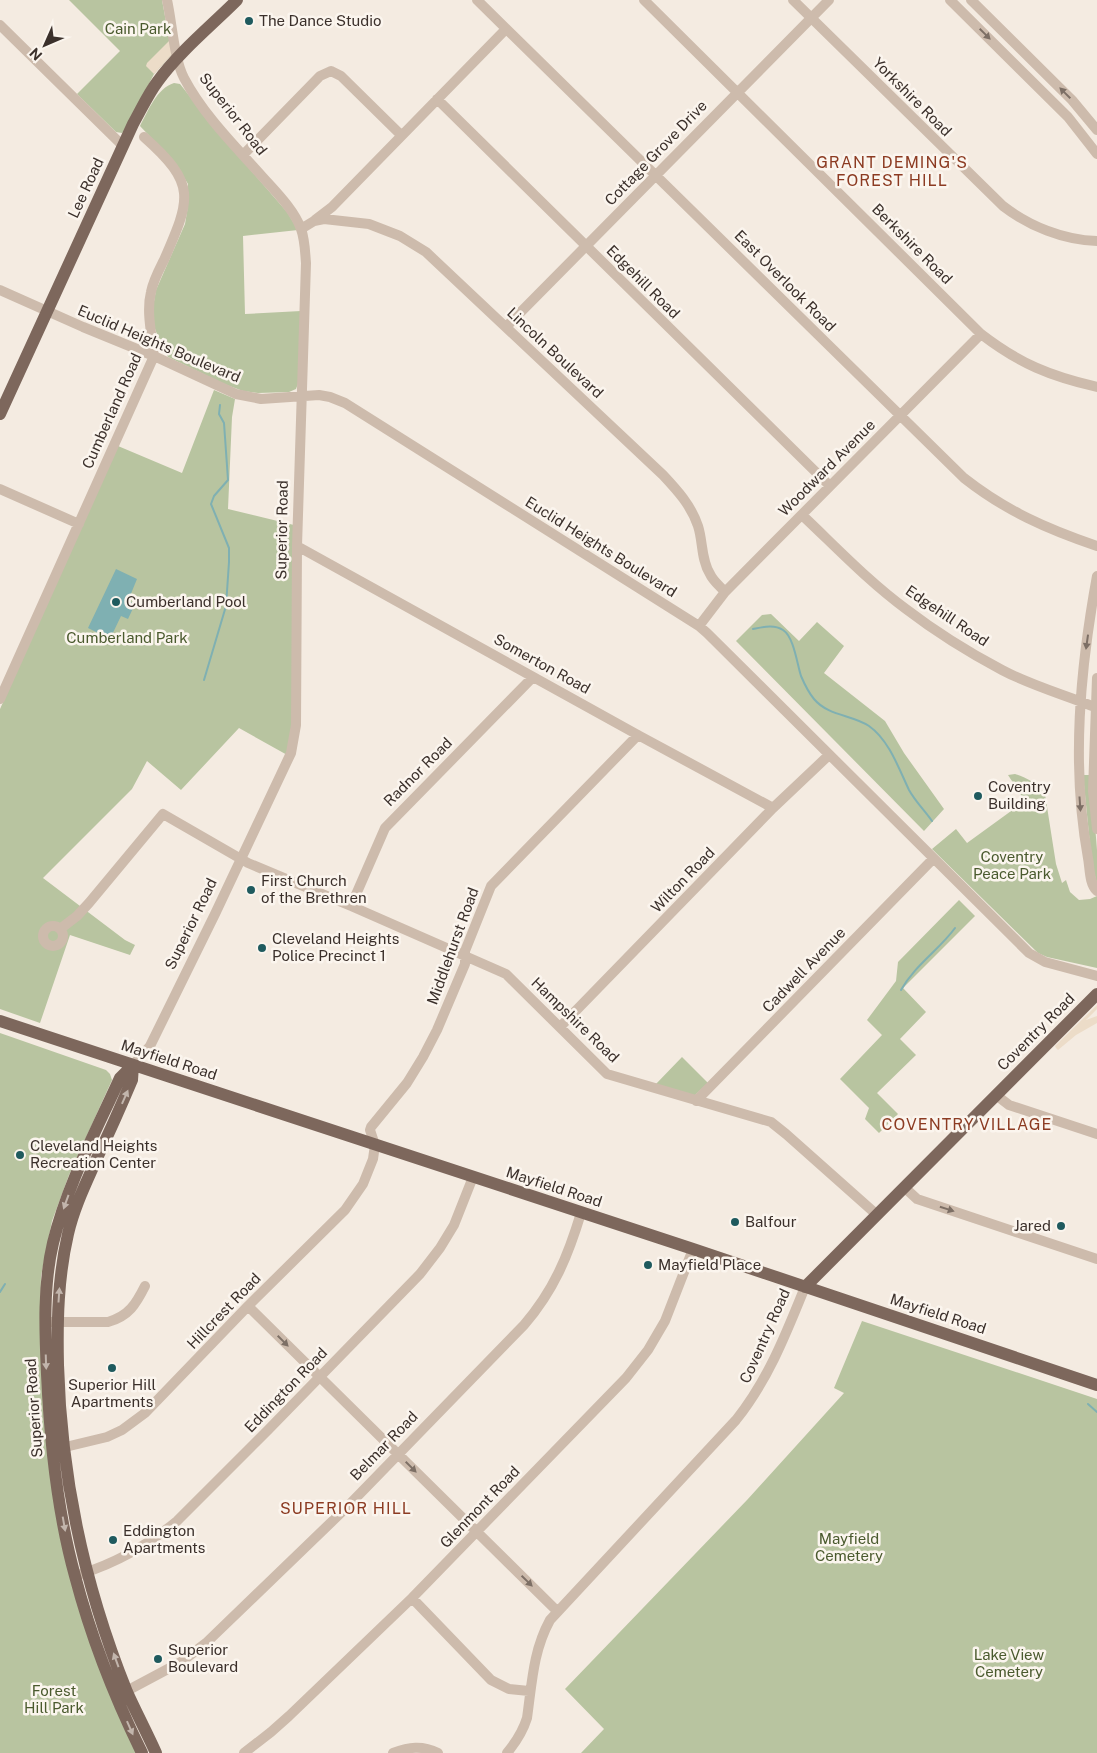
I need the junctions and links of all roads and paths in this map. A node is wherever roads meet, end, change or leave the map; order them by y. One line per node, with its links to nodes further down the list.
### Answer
1 (167, 0): 12 (street, Superior Road)
2 (237, 0): 12 (main road, Lee Road)
3 (477, 0): 11 (street, East Overlook Road)
4 (644, 0): 13 (street, Berkshire Road)
5 (793, 0): 9 (street, Yorkshire Road)
6 (829, 0): 9 (street, Cottage Grove Drive)
7 (950, 0): 19 (street, one-way to 19)
8 (971, 0): 15 (street, one-way to 8)
9 (811, 18): 13 (street, Cottage Grove Drive); 24 (street, Yorkshire Road)
10 (0, 25): 18 (street)
11 (506, 30): 14 (street); 21 (street, East Overlook Road)
12 (178, 58): 18 (main road, Lee Road); 20 (street, Superior Road)
13 (738, 92): 21 (street, Cottage Grove Drive); 29 (street, Berkshire Road)
14 (437, 99): 16 (street); 25 (street, Edgehill Road)
15 (1097, 130)
16 (401, 136): 20 (street); 22 (street)
17 (144, 137): 30 (street, Cumberland Road)
18 (123, 146): 27 (main road, Lee Road)
19 (1097, 154)
20 (242, 155): 23 (street, Superior Road)
21 (657, 175): 25 (street, Cottage Grove Drive); 34 (street, East Overlook Road)
22 (314, 221): 23 (street, Lincoln Boulevard); 28 (street, Lincoln Boulevard)
23 (301, 229): 32 (street, Superior Road)
24 (1097, 241)
25 (586, 246): 28 (street, Cottage Grove Drive); 35 (street, Edgehill Road)
26 (0, 290): 27 (street, Euclid Heights Boulevard)
27 (46, 311): 30 (street, Euclid Heights Boulevard); 33 (main road, Lee Road)
28 (506, 327): 42 (street, Lincoln Boulevard)
29 (981, 334): 31 (street, Berkshire Road); 34 (street, Woodward Avenue)
30 (154, 356): 32 (street, Euclid Heights Boulevard); 38 (street, Cumberland Road)
31 (1097, 387)
32 (302, 396): 39 (street, Superior Road); 43 (street, Euclid Heights Boulevard)
33 (0, 414)
34 (900, 416): 35 (street, Woodward Avenue); 40 (street, East Overlook Road)
35 (829, 486): 37 (street, Woodward Avenue)
36 (0, 488): 38 (street)
37 (802, 515): 42 (street, Woodward Avenue); 47 (street, Edgehill Road)
38 (79, 524): 46 (street, Cumberland Road)
39 (297, 546): 44 (street, Somerton Road); 54 (street, Superior Road)
40 (1097, 546)
41 (1097, 576): 47 (street, one-way to 47)
42 (725, 592): 43 (street, Woodward Avenue)
43 (699, 626): 50 (street, Euclid Heights Boulevard)
44 (533, 676): 49 (street, Somerton Road); 56 (street, Radnor Road)
45 (1097, 678): 48 (street)
46 (0, 699)
47 (1080, 702): 48 (street, Edgehill Road); 55 (street, one-way to 55)
48 (1096, 707): 52 (street)
49 (638, 736): 51 (street, Somerton Road); 58 (street, Middlehurst Road)
50 (829, 755): 51 (street, Wilton Road); 53 (street, Euclid Heights Boulevard)
51 (773, 808): 62 (street, Wilton Road)
52 (1097, 829)
53 (933, 859): 59 (street, Euclid Heights Boulevard); 65 (street, Cadwell Avenue)
54 (241, 860): 56 (street, Hampshire Road); 57 (street, Hampshire Road); 63 (street, Superior Road)
55 (1097, 891)
56 (351, 906): 58 (street, Hampshire Road)
57 (60, 929)
58 (465, 956): 62 (street, Hampshire Road); 67 (street, Middlehurst Road)
59 (1097, 976)
60 (1097, 994): 64 (main road, Coventry Road)
61 (0, 1022): 63 (main road, Mayfield Road)
62 (560, 1027): 65 (street, Hampshire Road)
63 (133, 1065): 67 (main road, Mayfield Road); 77 (main road, Superior Road)
64 (996, 1095): 66 (street); 69 (main road, Coventry Road)
65 (696, 1101): 71 (street, Hampshire Road)
66 (1097, 1134)
67 (375, 1145): 68 (main road, Mayfield Road); 76 (street, Hillcrest Road)
68 (473, 1178): 70 (main road, Mayfield Road); 78 (street, Eddington Road)
69 (904, 1187): 71 (main road, Coventry Road); 73 (street, one-way to 73)
70 (581, 1213): 72 (main road, Mayfield Road); 81 (street, Belmar Road)
71 (876, 1214): 75 (main road, Coventry Road)
72 (693, 1249): 75 (main road, Mayfield Road); 82 (street, Glenmont Road)
73 (1097, 1259)
74 (145, 1286): 77 (street)
75 (804, 1287): 79 (main road, Mayfield Road); 86 (street, Coventry Road)
76 (248, 1306): 78 (street, one-way to 78); 80 (street, Hillcrest Road)
77 (51, 1322): 80 (main road, Superior Road)
78 (319, 1377): 81 (street); 83 (street, Eddington Road)
79 (1097, 1384)
80 (58, 1449): 83 (main road, Superior Road); 84 (main road, Superior Road, one-way to 84)
81 (398, 1454): 82 (street, one-way to 82); 88 (street, Belmar Road)
82 (476, 1532): 85 (street, Glenmont Road); 86 (street, one-way to 86)
83 (88, 1572): 84 (street, Eddington Road); 88 (main road, Superior Road, one-way to 83)
84 (75, 1576): 88 (main road, Superior Road)
85 (412, 1598): 87 (street); 91 (street, Glenmont Road)
86 (557, 1611): 87 (street, Coventry Road)
87 (529, 1691): 94 (street, Coventry Road)
88 (121, 1694): 89 (main road, Superior Road, one-way to 89); 90 (main road, Superior Road)
89 (142, 1753)
90 (156, 1753)
91 (244, 1753)
92 (393, 1753): 93 (street)
93 (438, 1753)
94 (507, 1753)

